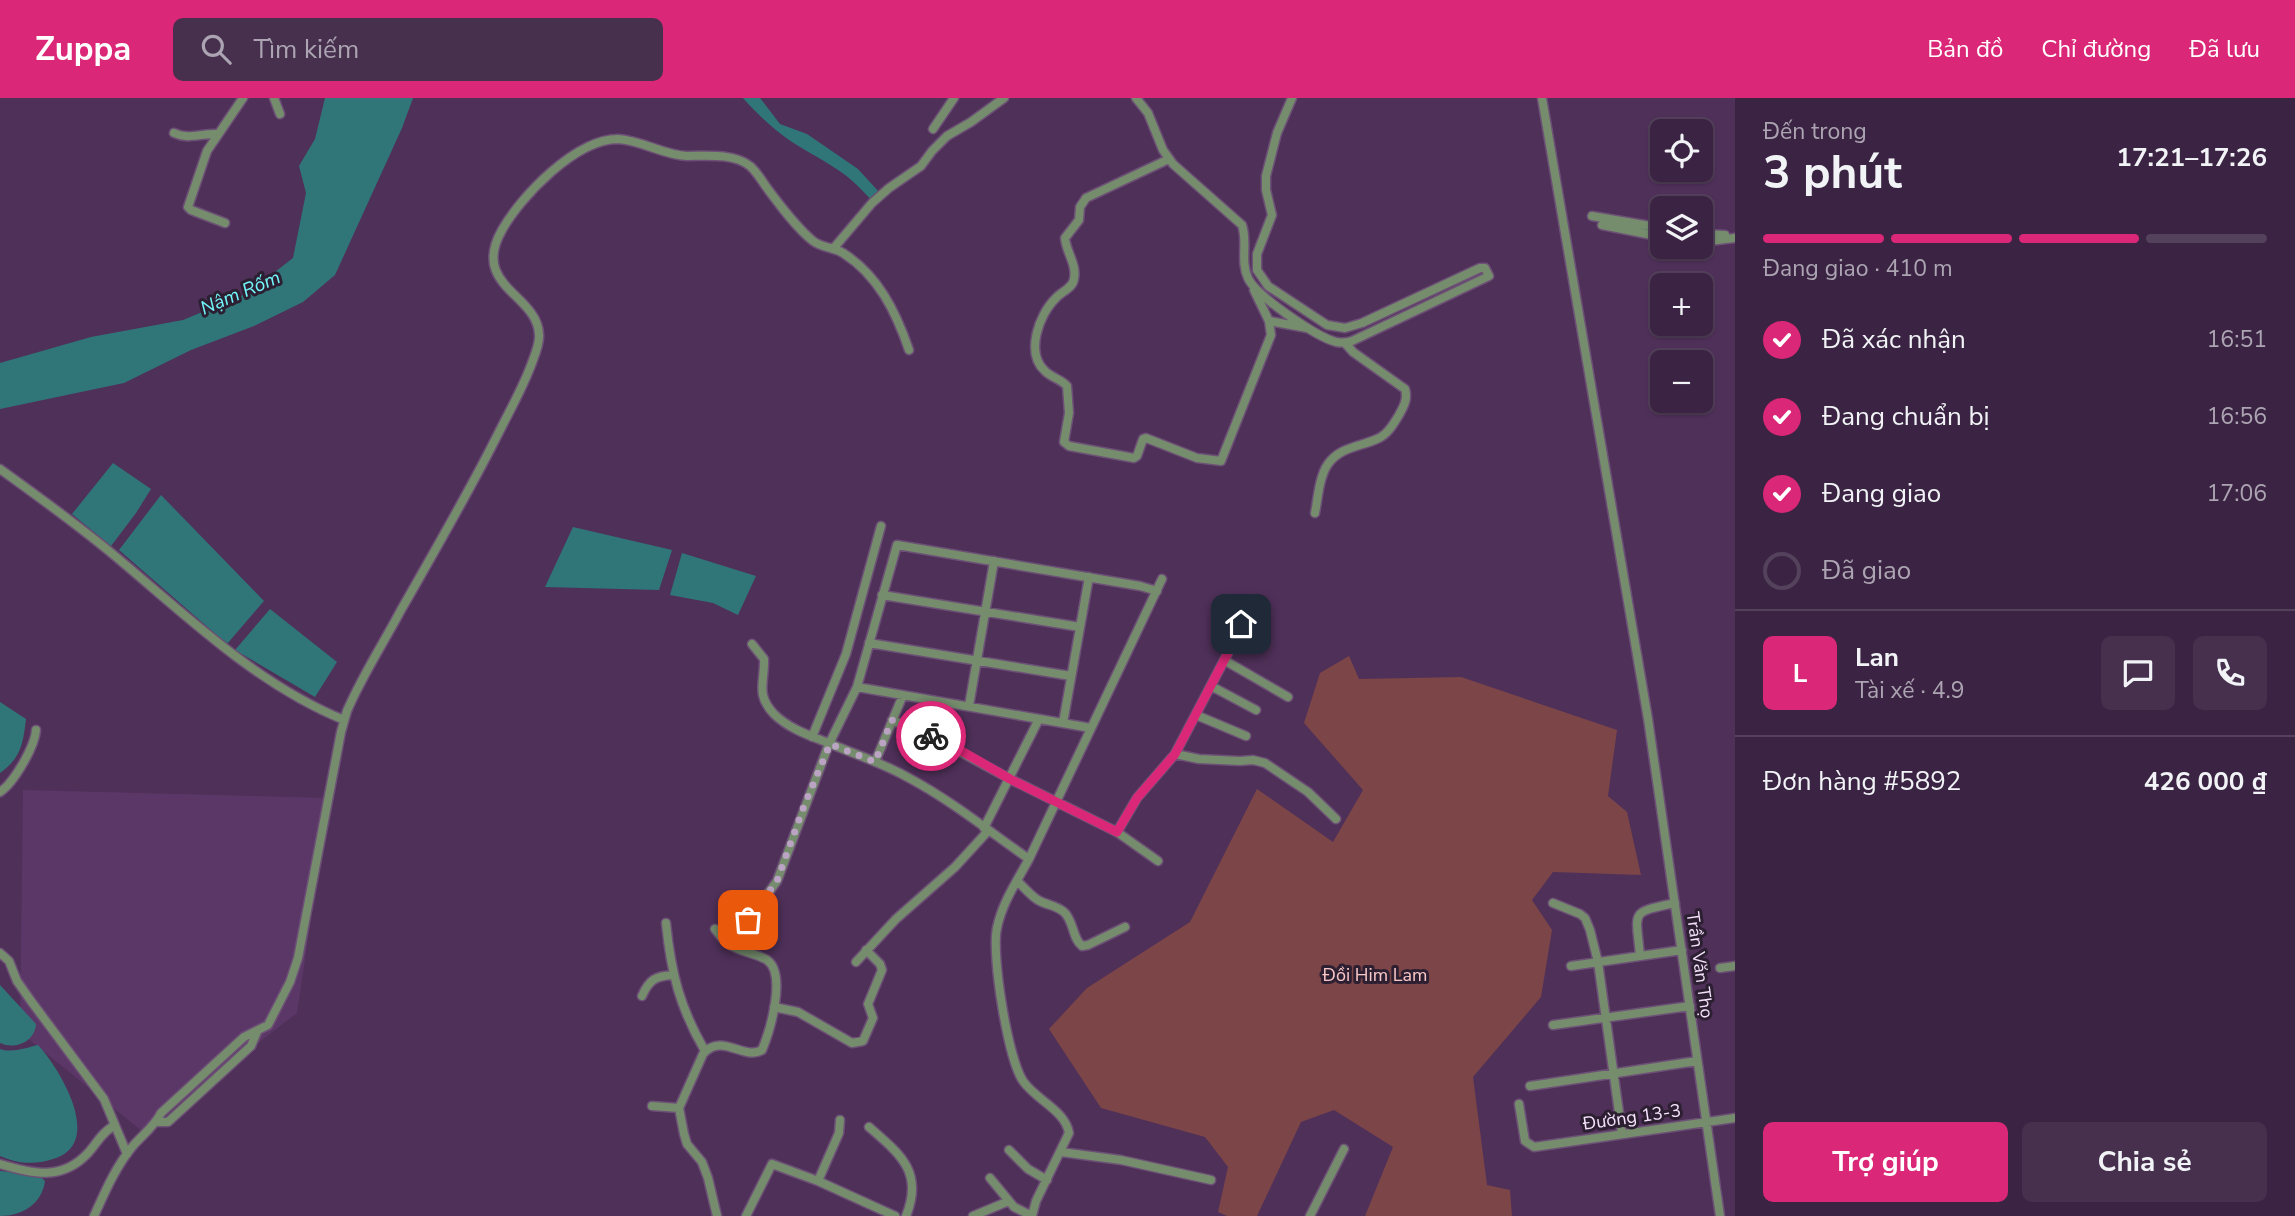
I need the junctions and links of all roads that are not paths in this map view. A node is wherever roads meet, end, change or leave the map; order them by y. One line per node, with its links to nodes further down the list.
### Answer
1 (243, 98): 11 (street)
2 (274, 98): 8 (street)
3 (954, 98): 9 (street)
4 (1004, 98): 22 (street)
5 (1136, 98): 12 (street)
6 (1292, 98): 21 (street)
7 (1542, 98): 72 (street, Trần Văn Thọ)
8 (280, 114)
9 (933, 129)
10 (174, 134): 11 (street)
11 (218, 134): 14 (street)
12 (1169, 159): 21 (street); 24 (street)
13 (1592, 216): 16 (street)
14 (225, 223)
15 (1602, 225): 17 (street)
16 (1650, 226)
17 (1650, 235)
18 (1713, 235): 19 (street)
19 (1735, 236): 20 (street)
20 (1713, 240)
21 (1252, 247): 23 (street); 26 (street)
22 (833, 249): 27 (street); 52 (street)
23 (1253, 287): 24 (street); 25 (street)
24 (1269, 321): 25 (street)
25 (1311, 328): 26 (street)
26 (1345, 343): 29 (street)
27 (909, 350)
28 (0, 469): 52 (street)
29 (1315, 513)
30 (881, 526): 58 (street)
31 (994, 561): 32 (street); 35 (street); 36 (street)
32 (1089, 577): 34 (street); 38 (street)
33 (1162, 579): 34 (street)
34 (1157, 591): 55 (street)
35 (882, 595): 36 (street); 39 (street)
36 (984, 611): 38 (street); 42 (street)
37 (1219, 614): 41 (street)
38 (1080, 627): 43 (street)
39 (869, 643): 42 (street); 44 (street)
40 (752, 644): 58 (street)
41 (1224, 660): 45 (street); 47 (street)
42 (976, 661): 43 (street); 48 (street)
43 (1071, 676): 54 (street)
44 (857, 687): 46 (street); 59 (street)
45 (1211, 687): 49 (street); 50 (street)
46 (903, 695): 48 (street); 53 (street)
47 (1288, 697)
48 (969, 706): 51 (street)
49 (1256, 710)
50 (1196, 715): 57 (street); 60 (street)
51 (1039, 719): 54 (street); 62 (street)
52 (344, 720): 108 (street)
53 (892, 720): 61 (street); 62 (street)
54 (1063, 723): 55 (street)
55 (1091, 728): 64 (street)
56 (36, 730): 63 (street)
57 (1246, 736)
58 (812, 737): 59 (street)
59 (830, 744): 61 (street); 76 (street)
60 (1175, 754): 65 (street); 67 (street)
61 (875, 762): 66 (street)
62 (1010, 779): 64 (street); 66 (street)
63 (0, 792)
64 (1056, 802): 67 (street); 68 (street)
65 (1336, 819)
66 (986, 830): 68 (street); 77 (street)
67 (1117, 832): 69 (street)
68 (1029, 859): 70 (street)
69 (1158, 861)
70 (1017, 881): 74 (street); 107 (street)
71 (1553, 903): 82 (street)
72 (1675, 903): 78 (street, Trần Văn Thọ); 80 (street)
73 (666, 923): 86 (street)
74 (1125, 927)
75 (715, 929): 76 (street)
76 (738, 949): 89 (street)
77 (866, 950): 81 (street); 89 (street)
78 (1682, 950): 80 (street); 88 (street, Trần Văn Thọ)
79 (0, 953): 102 (street)
80 (1640, 956): 82 (street)
81 (856, 962)
82 (1598, 962): 83 (street); 90 (street)
83 (1571, 966)
84 (1735, 966): 85 (street)
85 (1720, 968)
86 (673, 975): 87 (street); 92 (street)
87 (642, 996)
88 (1690, 1006): 90 (street); 93 (street, Trần Văn Thọ)
89 (774, 1007): 92 (street)
90 (1604, 1017): 91 (street); 94 (street)
91 (1553, 1025)
92 (705, 1051): 98 (street)
93 (1697, 1061): 94 (street); 101 (street, Trần Văn Thọ)
94 (1614, 1074): 95 (street); 104 (street)
95 (1530, 1086)
96 (1519, 1104): 104 (street, Đường 13-3)
97 (652, 1106): 98 (street)
98 (679, 1108): 116 (street)
99 (1735, 1118): 101 (street, Đường 13-3)
100 (840, 1121): 113 (street)
101 (1706, 1123): 104 (street, Đường 13-3); 123 (street, Trần Văn Thọ)
102 (115, 1125): 108 (street); 109 (street)
103 (869, 1128): 119 (street)
104 (1622, 1134)
105 (1009, 1150): 111 (street)
106 (1344, 1150): 122 (street)
107 (1061, 1152): 111 (street); 112 (street)
108 (127, 1154): 115 (street)
109 (0, 1164)
110 (990, 1178): 114 (street)
111 (1047, 1180): 121 (street)
112 (1211, 1180)
113 (818, 1181): 117 (street); 118 (street)
114 (1009, 1201): 120 (street); 121 (street)
115 (94, 1216)
116 (717, 1216)
117 (746, 1216)
118 (895, 1216)
119 (906, 1216)
120 (973, 1216)
121 (1032, 1216)
122 (1310, 1216)
123 (1720, 1216)

